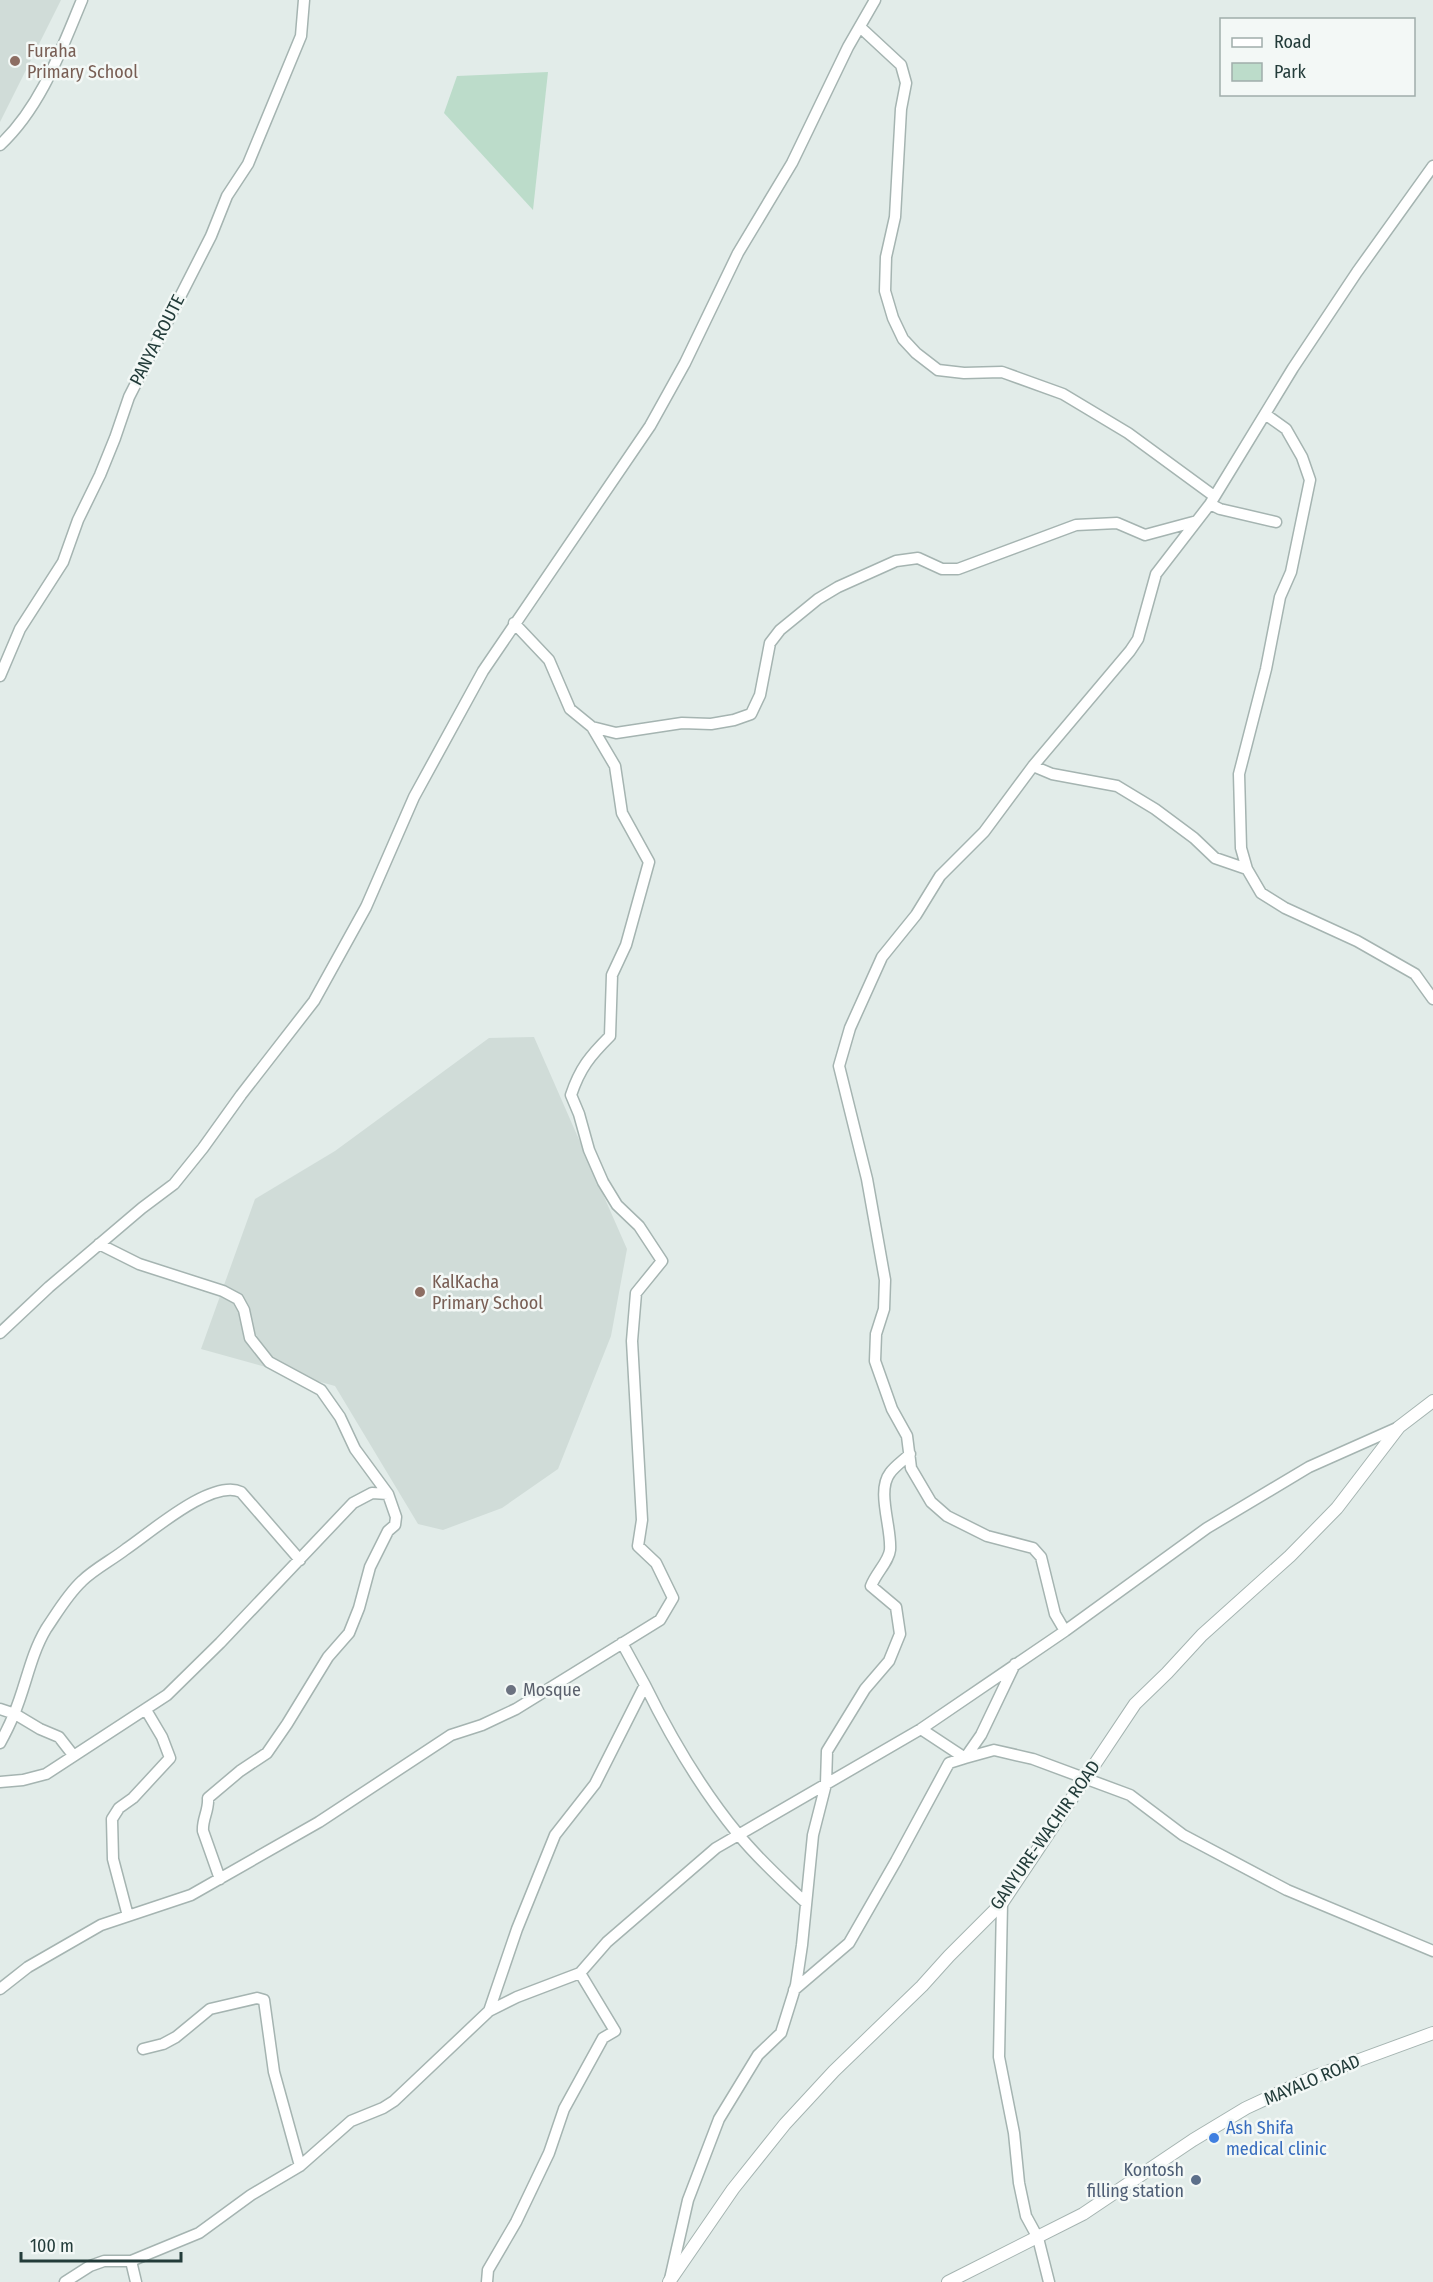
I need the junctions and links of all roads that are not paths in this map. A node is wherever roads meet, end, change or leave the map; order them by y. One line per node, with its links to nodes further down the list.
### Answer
1 (82, 0): 5 (street)
2 (304, 0): 12 (street, PANYA ROUTE)
3 (875, 0): 4 (street)
4 (860, 27): 8 (street); 11 (street)
5 (1, 143)
6 (1433, 166): 7 (street)
7 (1265, 414): 8 (street); 15 (street)
8 (1212, 500): 9 (street); 10 (street)
9 (1197, 521): 13 (street); 14 (street)
10 (1276, 522)
11 (514, 623): 13 (street); 17 (street)
12 (0, 676)
13 (592, 727): 25 (street)
14 (1033, 766): 15 (street); 21 (street)
15 (1247, 869): 16 (street)
16 (1433, 999)
17 (99, 1244): 18 (street); 22 (street)
18 (0, 1333)
19 (1433, 1401): 20 (street, GANYURE-WACHIR ROAD)
20 (1399, 1427): 24 (street); 35 (street, GANYURE-WACHIR ROAD)
21 (910, 1454): 24 (street); 37 (street)
22 (388, 1494): 23 (street); 39 (street)
23 (300, 1560): 29 (street); 30 (street)
24 (1065, 1631): 26 (street)
25 (621, 1643): 27 (street); 39 (street)
26 (1016, 1662): 31 (street); 34 (street)
27 (645, 1685): 38 (street); 47 (street)
28 (0, 1709): 30 (street)
29 (146, 1710): 33 (street); 42 (street)
30 (15, 1713): 32 (street); 33 (street)
31 (921, 1729): 34 (street); 37 (street)
32 (0, 1743)
33 (73, 1755): 36 (street)
34 (965, 1758): 35 (street); 46 (street)
35 (1085, 1778): 41 (street, GANYURE-WACHIR ROAD); 43 (street)
36 (0, 1782)
37 (826, 1785): 38 (street); 40 (street)
38 (738, 1834): 40 (street); 44 (street)
39 (220, 1879): 42 (street)
40 (806, 1903): 46 (street)
41 (1002, 1903): 51 (street); 53 (street, GANYURE-WACHIR ROAD)
42 (128, 1916): 45 (street)
43 (1433, 1951)
44 (580, 1973): 47 (street); 56 (street)
45 (0, 1989)
46 (794, 1990): 53 (street)
47 (489, 2011): 50 (street)
48 (1433, 2033): 51 (street, MAYALO ROAD)
49 (143, 2049): 50 (street)
50 (300, 2166): 52 (street)
51 (1038, 2238): 57 (street, MAYALO ROAD); 58 (street)
52 (131, 2261): 54 (street); 55 (street)
53 (670, 2281)
54 (65, 2282)
55 (136, 2282)
56 (487, 2282)
57 (948, 2282)
58 (1049, 2282)

